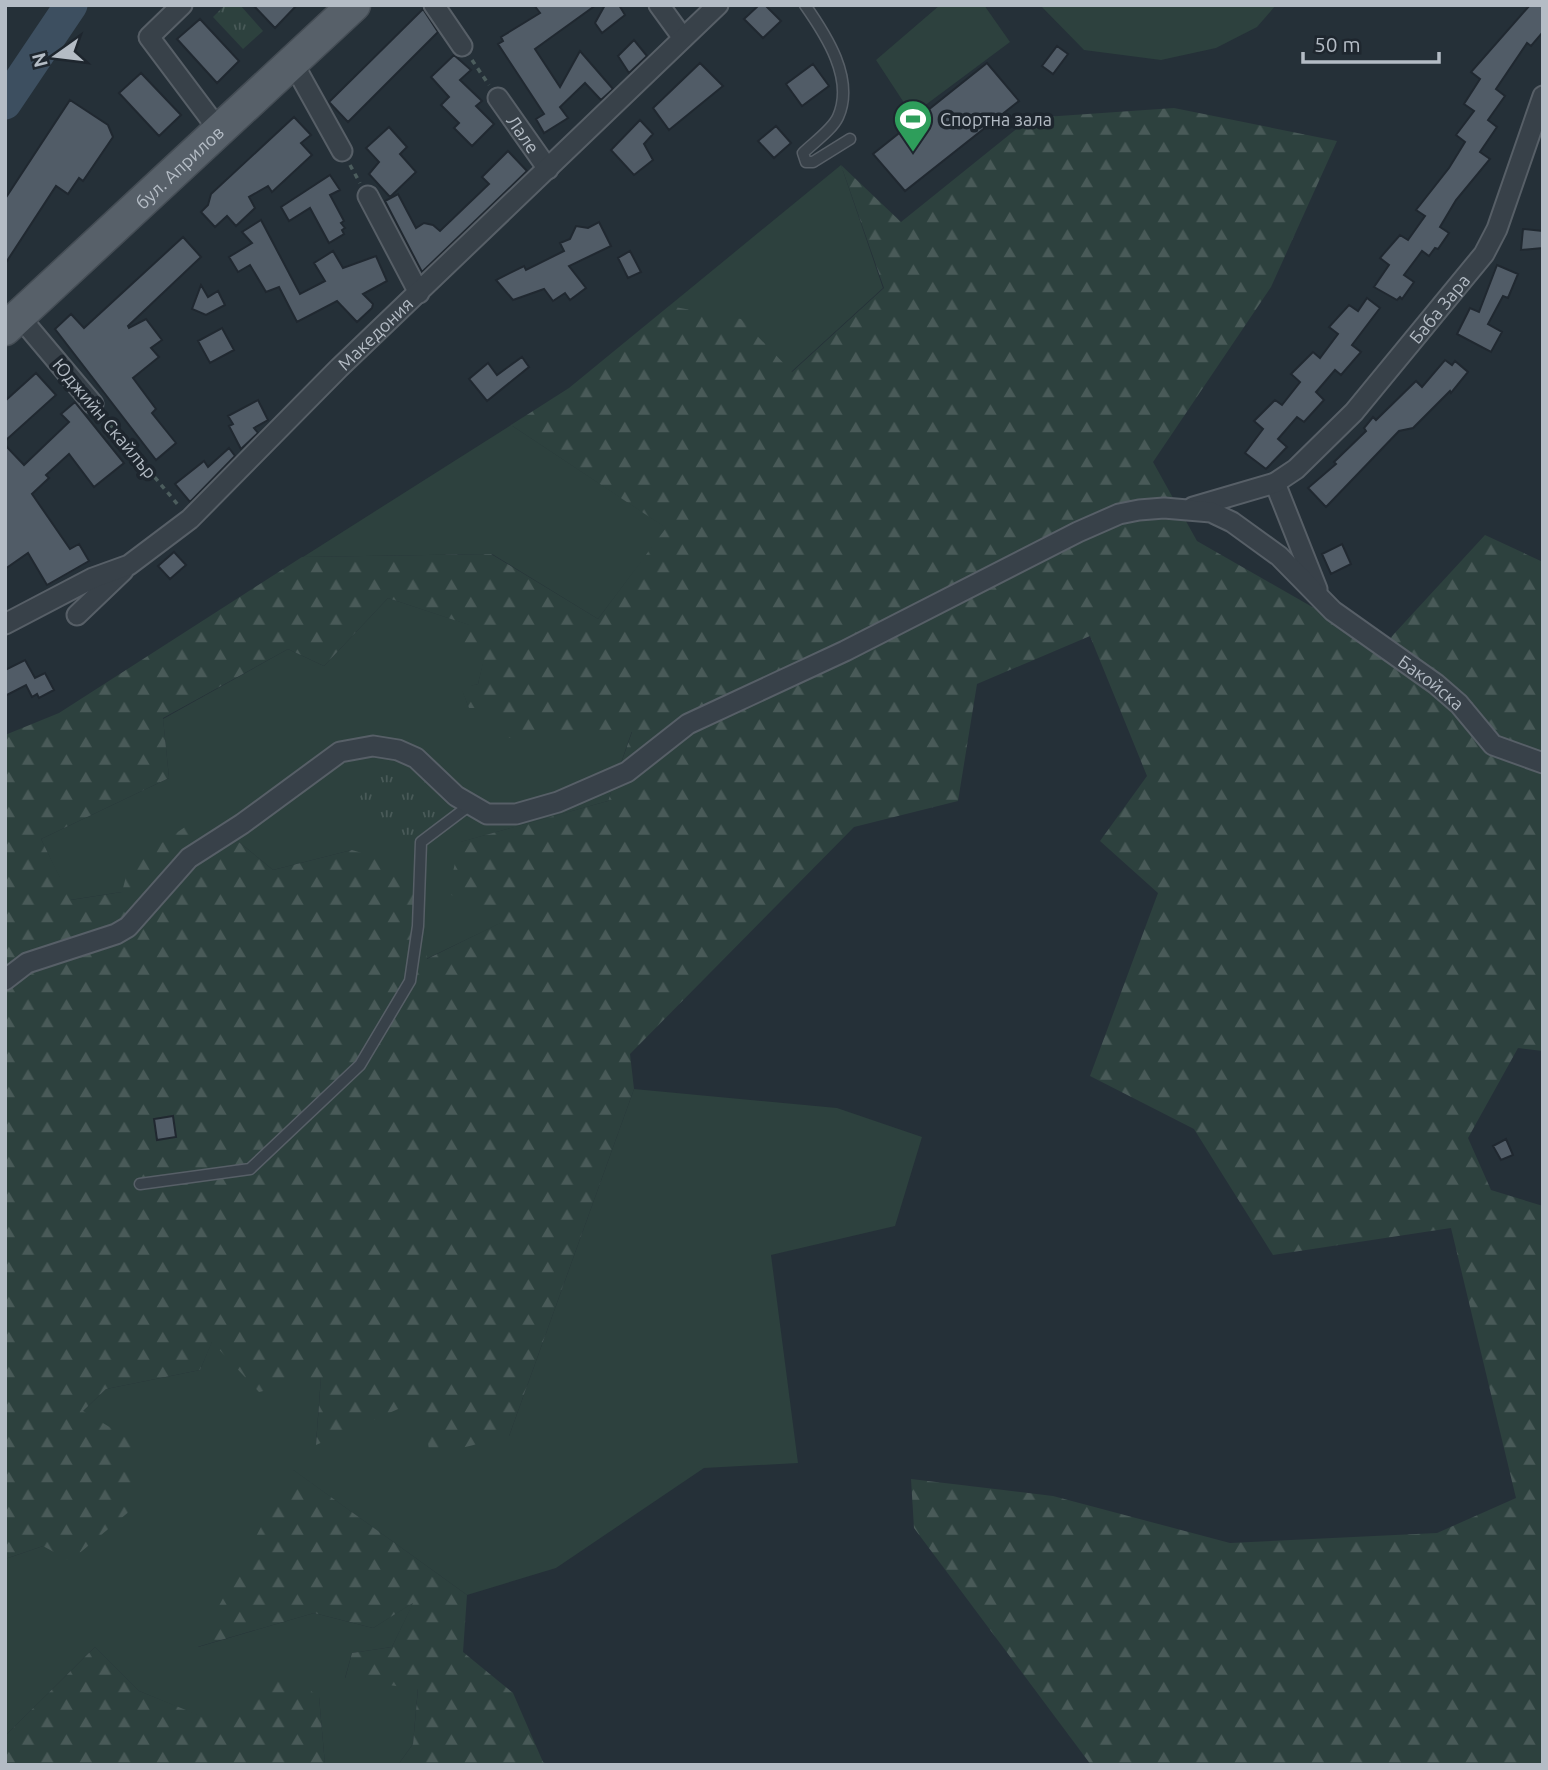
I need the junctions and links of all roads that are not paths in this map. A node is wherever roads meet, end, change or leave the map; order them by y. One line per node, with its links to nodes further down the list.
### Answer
1 (181, 5): 12 (street)
2 (354, 5): 9 (main road, бул. Априлов)
3 (434, 5): 8 (street)
4 (659, 5): 7 (street)
5 (718, 5): 7 (street, Македония)
6 (805, 5): 13 (lane)
7 (683, 38): 15 (street, Македония)
8 (463, 46)
9 (293, 63): 12 (main road, бул. Априлов); 14 (street)
10 (1543, 96): 20 (street, Баба Зара)
11 (498, 98): 15 (street, Лале)
12 (218, 129): 18 (main road, бул. Априлов)
13 (850, 139)
14 (342, 151)
15 (548, 169): 17 (street, Македония)
16 (369, 197): 17 (street)
17 (419, 293): 22 (street, Македония)
18 (12, 323): 19 (street, Юджийн Скайлър)
19 (93, 404)
20 (1275, 483): 21 (street, Баба Зара); 23 (street)
21 (1187, 509): 23 (street, Бакойска); 27 (street)
22 (129, 565): 24 (street); 25 (street, Македония)
23 (1320, 596): 26 (street, Бакойска)
24 (77, 615)
25 (5, 624)
26 (1543, 763)
27 (470, 805): 28 (street); 29 (lane)
28 (5, 980)
29 (140, 1184)

